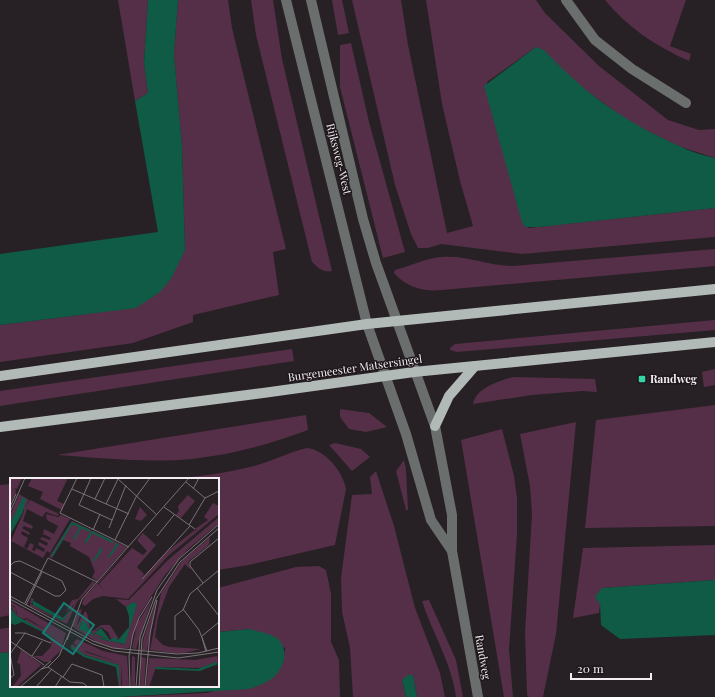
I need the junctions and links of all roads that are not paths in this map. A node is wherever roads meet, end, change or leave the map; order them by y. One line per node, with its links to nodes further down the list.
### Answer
1 (286, 0): 7 (street, Rijksweg-West)
2 (311, 0): 6 (street, Rijksweg-West)
3 (566, 0): 4 (street)
4 (686, 103)
5 (715, 289): 6 (main road)
6 (396, 321): 7 (main road); 10 (street, Rijksweg-West)
7 (367, 324): 11 (main road); 12 (street, Rijksweg-West)
8 (715, 342): 9 (main road, Burgemeester Matsersingel)
9 (476, 366): 10 (main road, Burgemeester Matsersingel); 13 (main road)
10 (414, 372): 12 (main road, Burgemeester Matsersingel); 13 (street, Randweg)
11 (0, 376)
12 (385, 376): 14 (main road, Burgemeester Matsersingel); 15 (street, Randweg)
13 (435, 426): 15 (street, Randweg)
14 (0, 427)
15 (452, 551): 16 (street, Randweg)
16 (478, 697)

